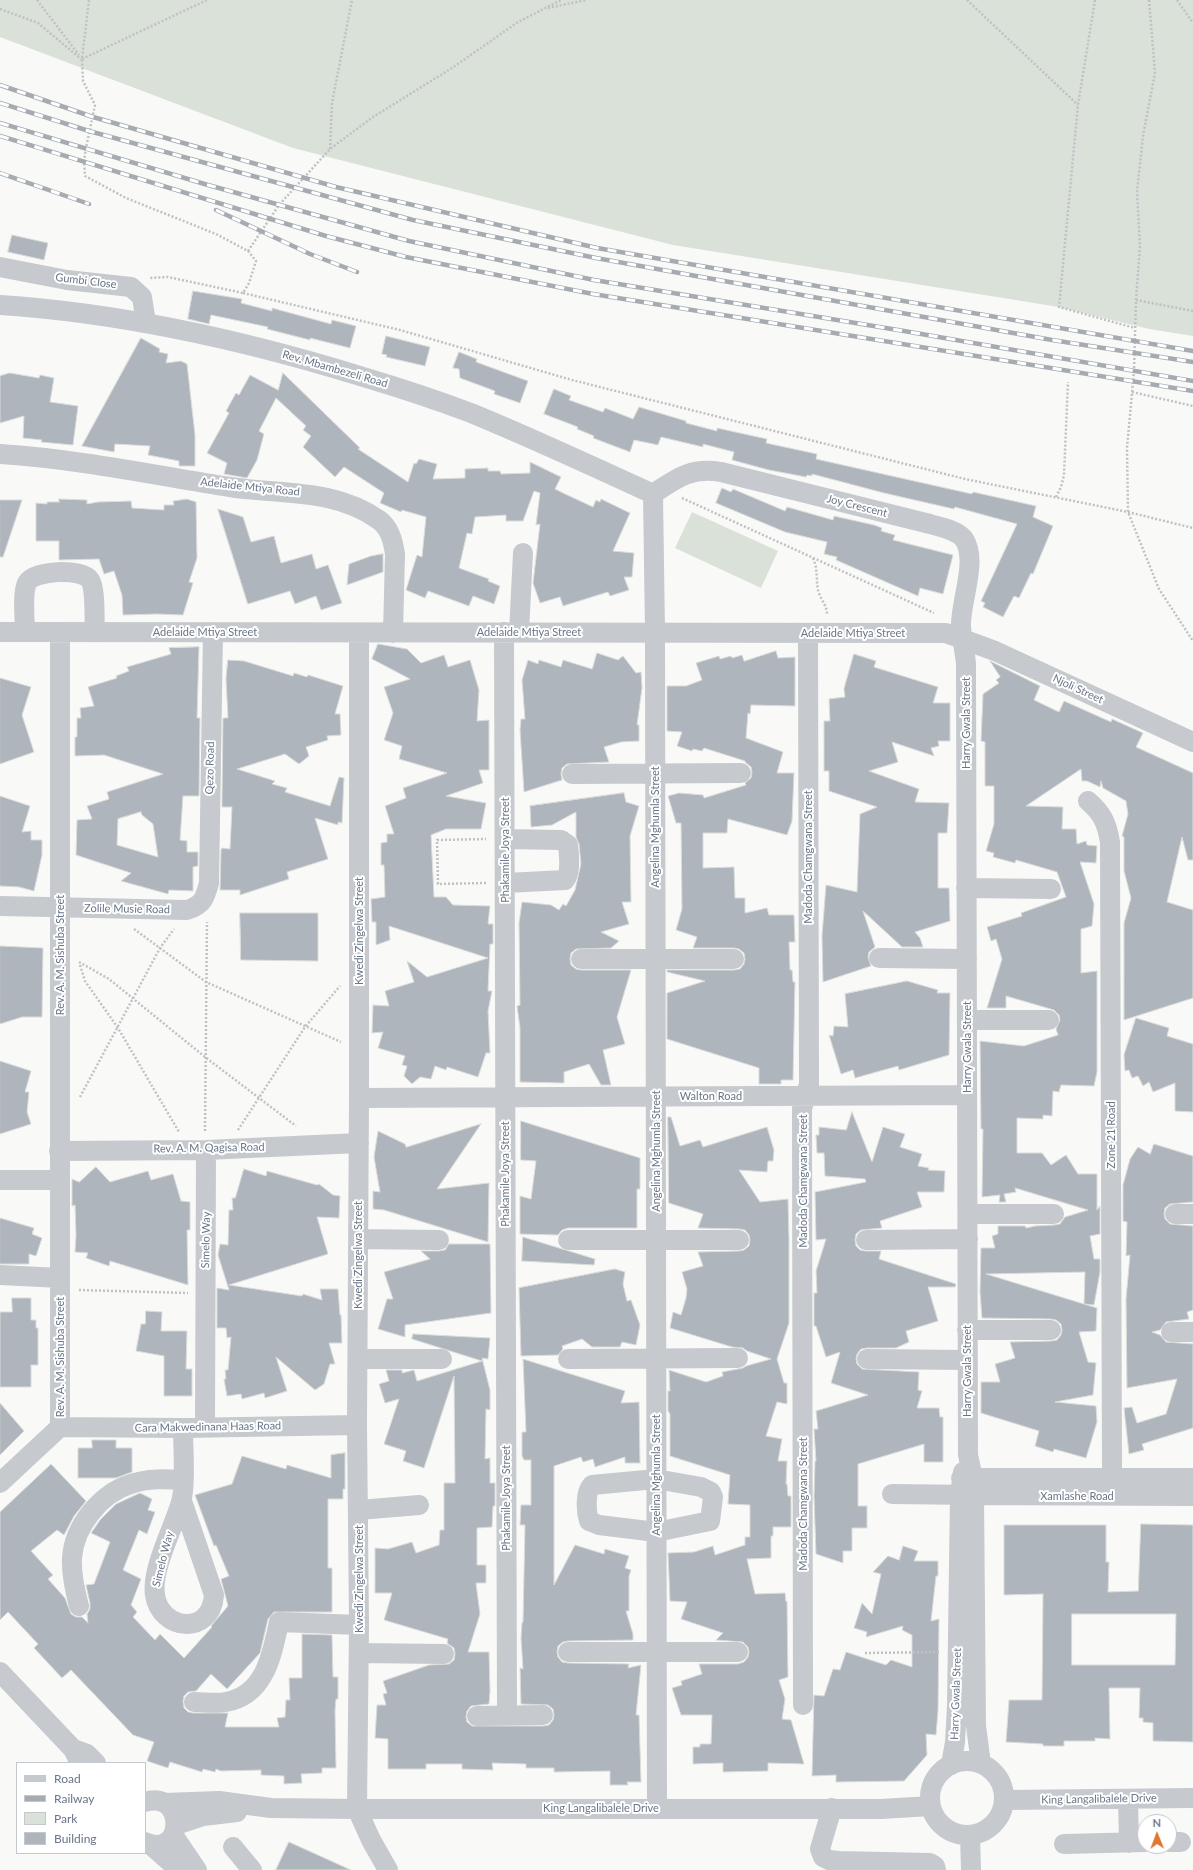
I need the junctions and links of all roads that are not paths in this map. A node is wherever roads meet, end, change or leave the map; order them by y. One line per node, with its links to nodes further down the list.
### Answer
1 (0, 267): 3 (street, Gumbi Close)
2 (0, 305): 3 (street, Rev. Mbambezeli Road)
3 (146, 323): 5 (street, Rev. Mbambezeli Road)
4 (0, 454): 14 (street, Adelaide Mtiya Road)
5 (657, 491): 7 (street, Joy Crescent); 16 (street, Angelina Mghumla Street)
6 (523, 553): 15 (street, Phakamile Joya Street)
7 (962, 631): 17 (street, Adelaide Mtiya Street); 18 (street, Njoli Street); 25 (street, Harry Gwala Street)
8 (0, 632): 9 (street, Adelaide Mtiya Street)
9 (25, 632): 10 (street, Adelaide Mtiya Street); 11 (street)
10 (60, 632): 11 (street, Adelaide Mtiya Street); 29 (street, Rev. A. M. Sishuba Street)
11 (95, 632): 12 (street, Adelaide Mtiya Street)
12 (213, 632): 13 (street, Adelaide Mtiya Street); 28 (street, Qezo Road)
13 (359, 632): 14 (street, Adelaide Mtiya Street); 41 (street, Kwedi Zingelwa Street)
14 (393, 632): 15 (street, Adelaide Mtiya Street)
15 (512, 632): 16 (street, Adelaide Mtiya Street); 23 (street, Phakamile Joya Street)
16 (655, 632): 17 (street, Adelaide Mtiya Street); 21 (street, Angelina Mghumla Street)
17 (808, 633): 39 (street, Madoda Chamgwana Street)
18 (1193, 742)
19 (741, 773): 21 (street)
20 (572, 774): 21 (street)
21 (655, 774): 30 (street, Angelina Mghumla Street)
22 (1088, 800): 73 (street, Zone 21 Road)
23 (499, 839): 24 (street, Phakamile Joya Street); 24 (street)
24 (499, 883): 40 (street, Phakamile Joya Street)
25 (966, 888): 26 (street); 33 (street, Harry Gwala Street)
26 (1051, 889)
27 (0, 906): 29 (street, Zolile Musie Road)
28 (195, 906): 29 (street, Zolile Musie Road)
29 (60, 907): 44 (street, Rev. A. M. Sishuba Street)
30 (656, 958): 32 (street); 34 (street); 38 (street, Angelina Mghumla Street)
31 (880, 958): 33 (street)
32 (734, 959)
33 (967, 959): 35 (street, Harry Gwala Street)
34 (581, 960)
35 (967, 1020): 36 (street); 37 (street, Harry Gwala Street)
36 (1049, 1020)
37 (967, 1095): 39 (street, Walton Road); 47 (street, Harry Gwala Street)
38 (656, 1096): 39 (street, Walton Road); 40 (street, Walton Road); 53 (street, Angelina Mghumla Street)
39 (806, 1096): 94 (street, Madoda Chamgwana Street)
40 (505, 1097): 41 (street, Walton Road); 95 (street, Phakamile Joya Street)
41 (360, 1098): 42 (street, Kwedi Zingelwa Street)
42 (359, 1143): 43 (street, Rev. A. M. Qagisa Road); 49 (street, Kwedi Zingelwa Street)
43 (206, 1150): 44 (street, Rev. A. M. Qagisa Road); 71 (street, Simelo Way)
44 (59, 1152): 46 (street, Rev. A. M. Sishuba Street)
45 (0, 1180): 46 (street)
46 (59, 1180): 57 (street, Rev. A. M. Sishuba Street)
47 (968, 1214): 48 (street); 50 (street, Harry Gwala Street)
48 (1054, 1214)
49 (358, 1239): 51 (street); 62 (street, Kwedi Zingelwa Street)
50 (968, 1239): 55 (street); 58 (street, Harry Gwala Street)
51 (439, 1240)
52 (568, 1240): 53 (street)
53 (656, 1240): 54 (street); 64 (street, Angelina Mghumla Street)
54 (739, 1240)
55 (866, 1240)
56 (0, 1275): 57 (street)
57 (60, 1284): 70 (street, Rev. A. M. Sishuba Street)
58 (967, 1330): 59 (street); 68 (street, Harry Gwala Street)
59 (1051, 1330)
60 (1171, 1332): 61 (street)
61 (1193, 1332)
62 (358, 1358): 66 (street); 69 (street, Kwedi Zingelwa Street)
63 (568, 1358): 64 (street)
64 (657, 1358): 65 (street); 76 (street, Angelina Mghumla Street)
65 (738, 1358)
66 (442, 1359)
67 (867, 1359): 68 (street)
68 (967, 1360): 78 (street, Harry Gwala Street)
69 (357, 1425): 71 (street, Cara Makwedinana Haas Road); 83 (street, Kwedi Zingelwa Street)
70 (60, 1427): 72 (street, Cara Makwedinana Haas Road); 77 (street, Rev. A. M. Sishuba Street)
71 (205, 1427): 72 (street, Cara Makwedinana Haas Road)
72 (183, 1428): 75 (street, Simelo Way)
73 (1112, 1477): 74 (street, Xamlashe Road); 78 (street, Xamlashe Road)
74 (1193, 1478)
75 (183, 1480): 81 (street, Simelo Way); 85 (street)
76 (656, 1480): 84 (street, Angelina Mghumla Street); 84 (street); 84 (street)
77 (0, 1483)
78 (967, 1487): 79 (street); 80 (street, Xamlashe Road); 100 (street, Harry Gwala Street); 101 (street, Harry Gwala Street)
79 (892, 1494)
80 (1193, 1496)
81 (182, 1500): 81 (street, Simelo Way)
82 (419, 1505): 83 (street)
83 (359, 1510): 86 (street, Kwedi Zingelwa Street)
84 (656, 1532): 88 (street, Angelina Mghumla Street)
85 (79, 1606)
86 (359, 1625): 90 (street, Kwedi Zingelwa Street); 93 (street)
87 (568, 1652): 88 (street)
88 (657, 1652): 89 (street); 108 (street, Angelina Mghumla Street)
89 (738, 1652)
90 (358, 1653): 91 (street); 110 (street, Kwedi Zingelwa Street)
91 (444, 1654)
92 (0, 1672): 98 (street)
93 (194, 1702)
94 (803, 1705)
95 (507, 1715): 96 (street); 97 (street)
96 (543, 1715)
97 (477, 1716)
98 (77, 1756): 99 (street)
99 (95, 1762)
100 (981, 1764): 101 (street); 105 (street)
101 (951, 1765): 106 (street)
102 (1193, 1798): 103 (street, King Langalibalele Drive)
103 (1128, 1799): 105 (street, King Langalibalele Drive); 113 (street)
104 (151, 1800): 107 (street, King Langalibalele Drive); 111 (street)
105 (1004, 1800): 112 (street)
106 (931, 1806): 109 (street, King Langalibalele Drive); 112 (street)
107 (271, 1808): 110 (street, King Langalibalele Drive); 111 (street, King Langalibalele Drive)
108 (657, 1808): 109 (street, King Langalibalele Drive); 110 (street, King Langalibalele Drive)
109 (832, 1808): 121 (street)
110 (357, 1809): 120 (street, Kwedi Zingelwa Street)
111 (175, 1831): 114 (street, King Langalibalele Drive); 118 (street)
112 (970, 1835): 122 (street)
113 (1137, 1843): 115 (street)
114 (148, 1844): 117 (street)
115 (1064, 1844)
116 (232, 1847): 119 (street)
117 (179, 1870)
118 (197, 1870)
119 (252, 1870)
120 (388, 1870)
121 (936, 1870)
122 (971, 1870)

